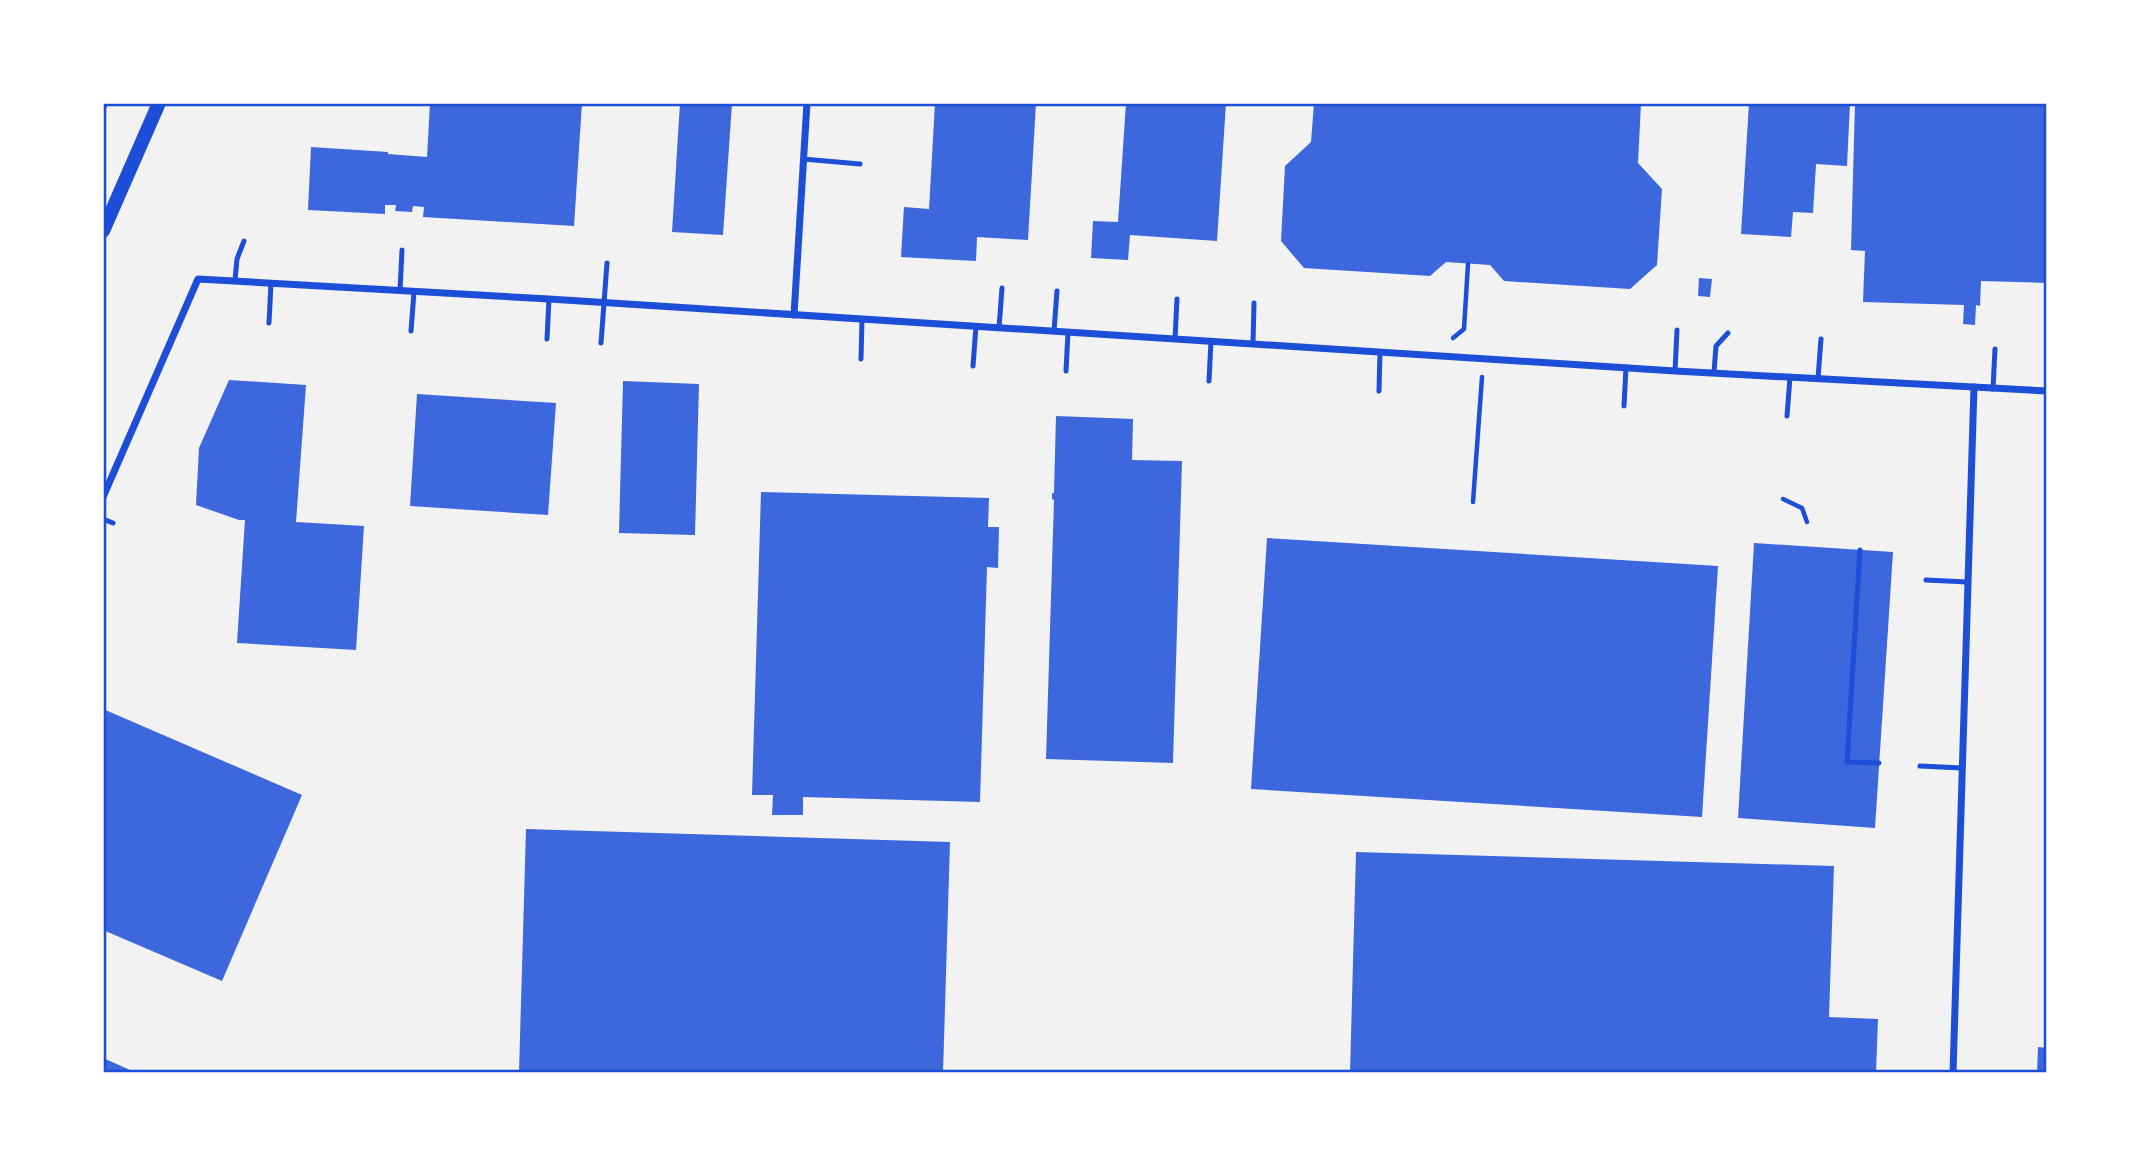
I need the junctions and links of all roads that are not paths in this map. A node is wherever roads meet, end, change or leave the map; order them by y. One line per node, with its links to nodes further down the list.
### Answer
1 (159, 103): 5 (main road)
2 (807, 103): 3 (street)
3 (803, 159): 4 (lane); 19 (street)
4 (860, 163)
5 (103, 231)
6 (244, 241): 9 (lane)
7 (402, 250): 12 (lane)
8 (607, 263): 17 (lane)
9 (235, 280): 10 (street); 52 (street)
10 (271, 282): 12 (street); 21 (lane)
11 (1002, 288): 23 (lane)
12 (400, 291): 14 (street)
13 (1057, 291): 26 (lane)
14 (414, 292): 15 (street); 25 (lane)
15 (549, 299): 17 (street); 30 (lane)
16 (1177, 299): 31 (lane)
17 (603, 302): 19 (street); 33 (lane)
18 (1254, 303): 34 (lane)
19 (794, 315): 20 (street)
20 (862, 319): 22 (street); 37 (lane)
21 (269, 323)
22 (976, 326): 23 (street); 38 (lane)
23 (999, 328): 26 (street)
24 (1677, 330): 41 (lane)
25 (411, 331)
26 (1054, 331): 27 (street)
27 (1068, 332): 31 (street); 40 (lane)
28 (1728, 333): 42 (lane)
29 (1821, 338): 44 (lane)
30 (547, 339)
31 (1175, 339): 32 (street)
32 (1211, 341): 34 (street); 45 (lane)
33 (601, 343)
34 (1253, 343): 36 (street)
35 (1995, 349): 47 (lane)
36 (1380, 352): 39 (street); 48 (lane)
37 (861, 359)
38 (973, 366)
39 (1626, 367): 41 (street); 50 (lane)
40 (1066, 371)
41 (1675, 371): 42 (street)
42 (1714, 372): 43 (street)
43 (1790, 377): 44 (street); 51 (lane)
44 (1818, 379): 46 (street)
45 (1209, 381)
46 (1974, 387): 47 (street); 57 (street)
47 (1993, 389): 49 (street)
48 (1379, 391)
49 (2047, 391)
50 (1624, 406)
51 (1787, 416)
52 (103, 497)
53 (103, 519): 54 (lane)
54 (113, 523)
55 (1860, 550): 58 (lane)
56 (1926, 580): 57 (lane)
57 (1967, 582): 60 (street)
58 (1879, 763)
59 (1920, 766): 60 (lane)
60 (1962, 768): 61 (street)
61 (1953, 1073)

